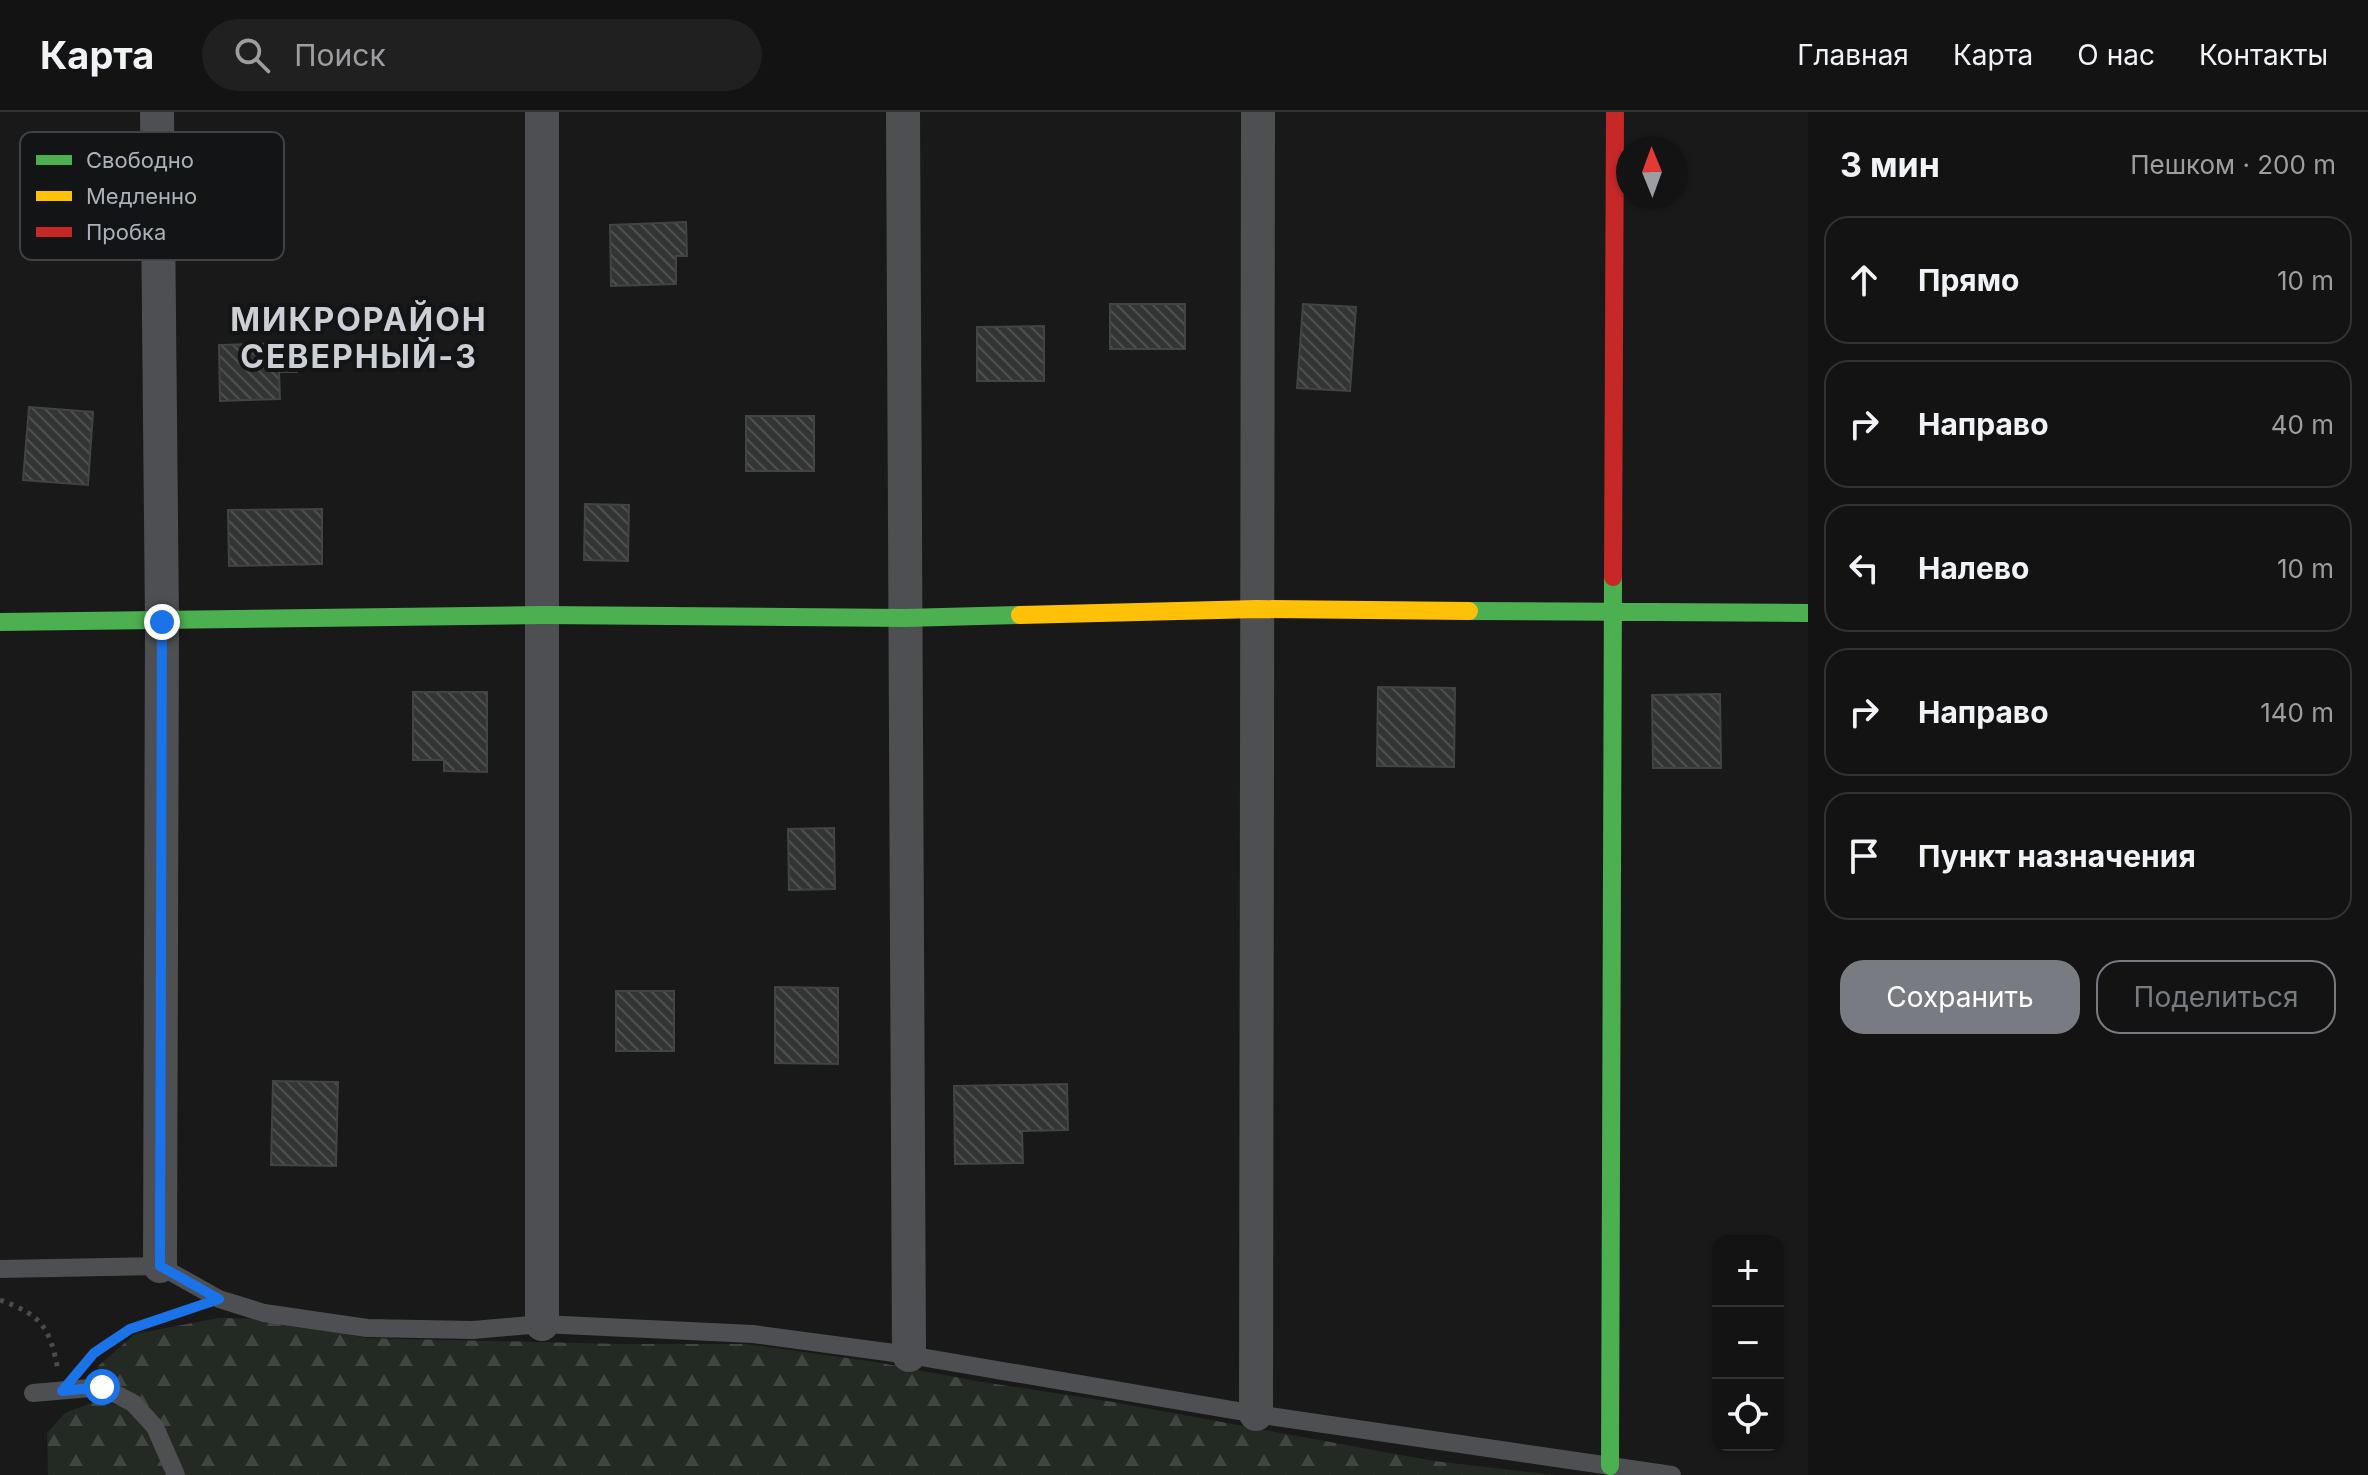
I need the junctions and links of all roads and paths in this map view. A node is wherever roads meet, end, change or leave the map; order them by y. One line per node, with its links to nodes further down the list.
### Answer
1 (157, 112): 6 (street)
2 (542, 112): 11 (street)
3 (903, 112): 12 (street)
4 (1258, 112): 8 (street)
5 (1615, 112): 9 (street)
6 (157, 132)
7 (158, 260): 14 (street)
8 (1257, 609): 9 (street); 12 (street); 23 (street)
9 (1612, 613): 10 (street); 24 (street)
10 (1808, 613)
11 (543, 615): 12 (street); 14 (street); 19 (street)
12 (905, 618): 20 (street)
13 (0, 622): 14 (street)
14 (162, 622): 15 (street)
15 (160, 1266): 16 (lane); 17 (lane)
16 (0, 1269)
17 (219, 1299): 19 (lane); 21 (path)
18 (0, 1300): 21 (path)
19 (542, 1324): 20 (lane)
20 (909, 1355): 23 (lane)
21 (62, 1391): 22 (lane); 25 (lane)
22 (33, 1393)
23 (1256, 1414): 24 (lane)
24 (1610, 1466): 26 (lane)
25 (176, 1475)
26 (1672, 1475)

